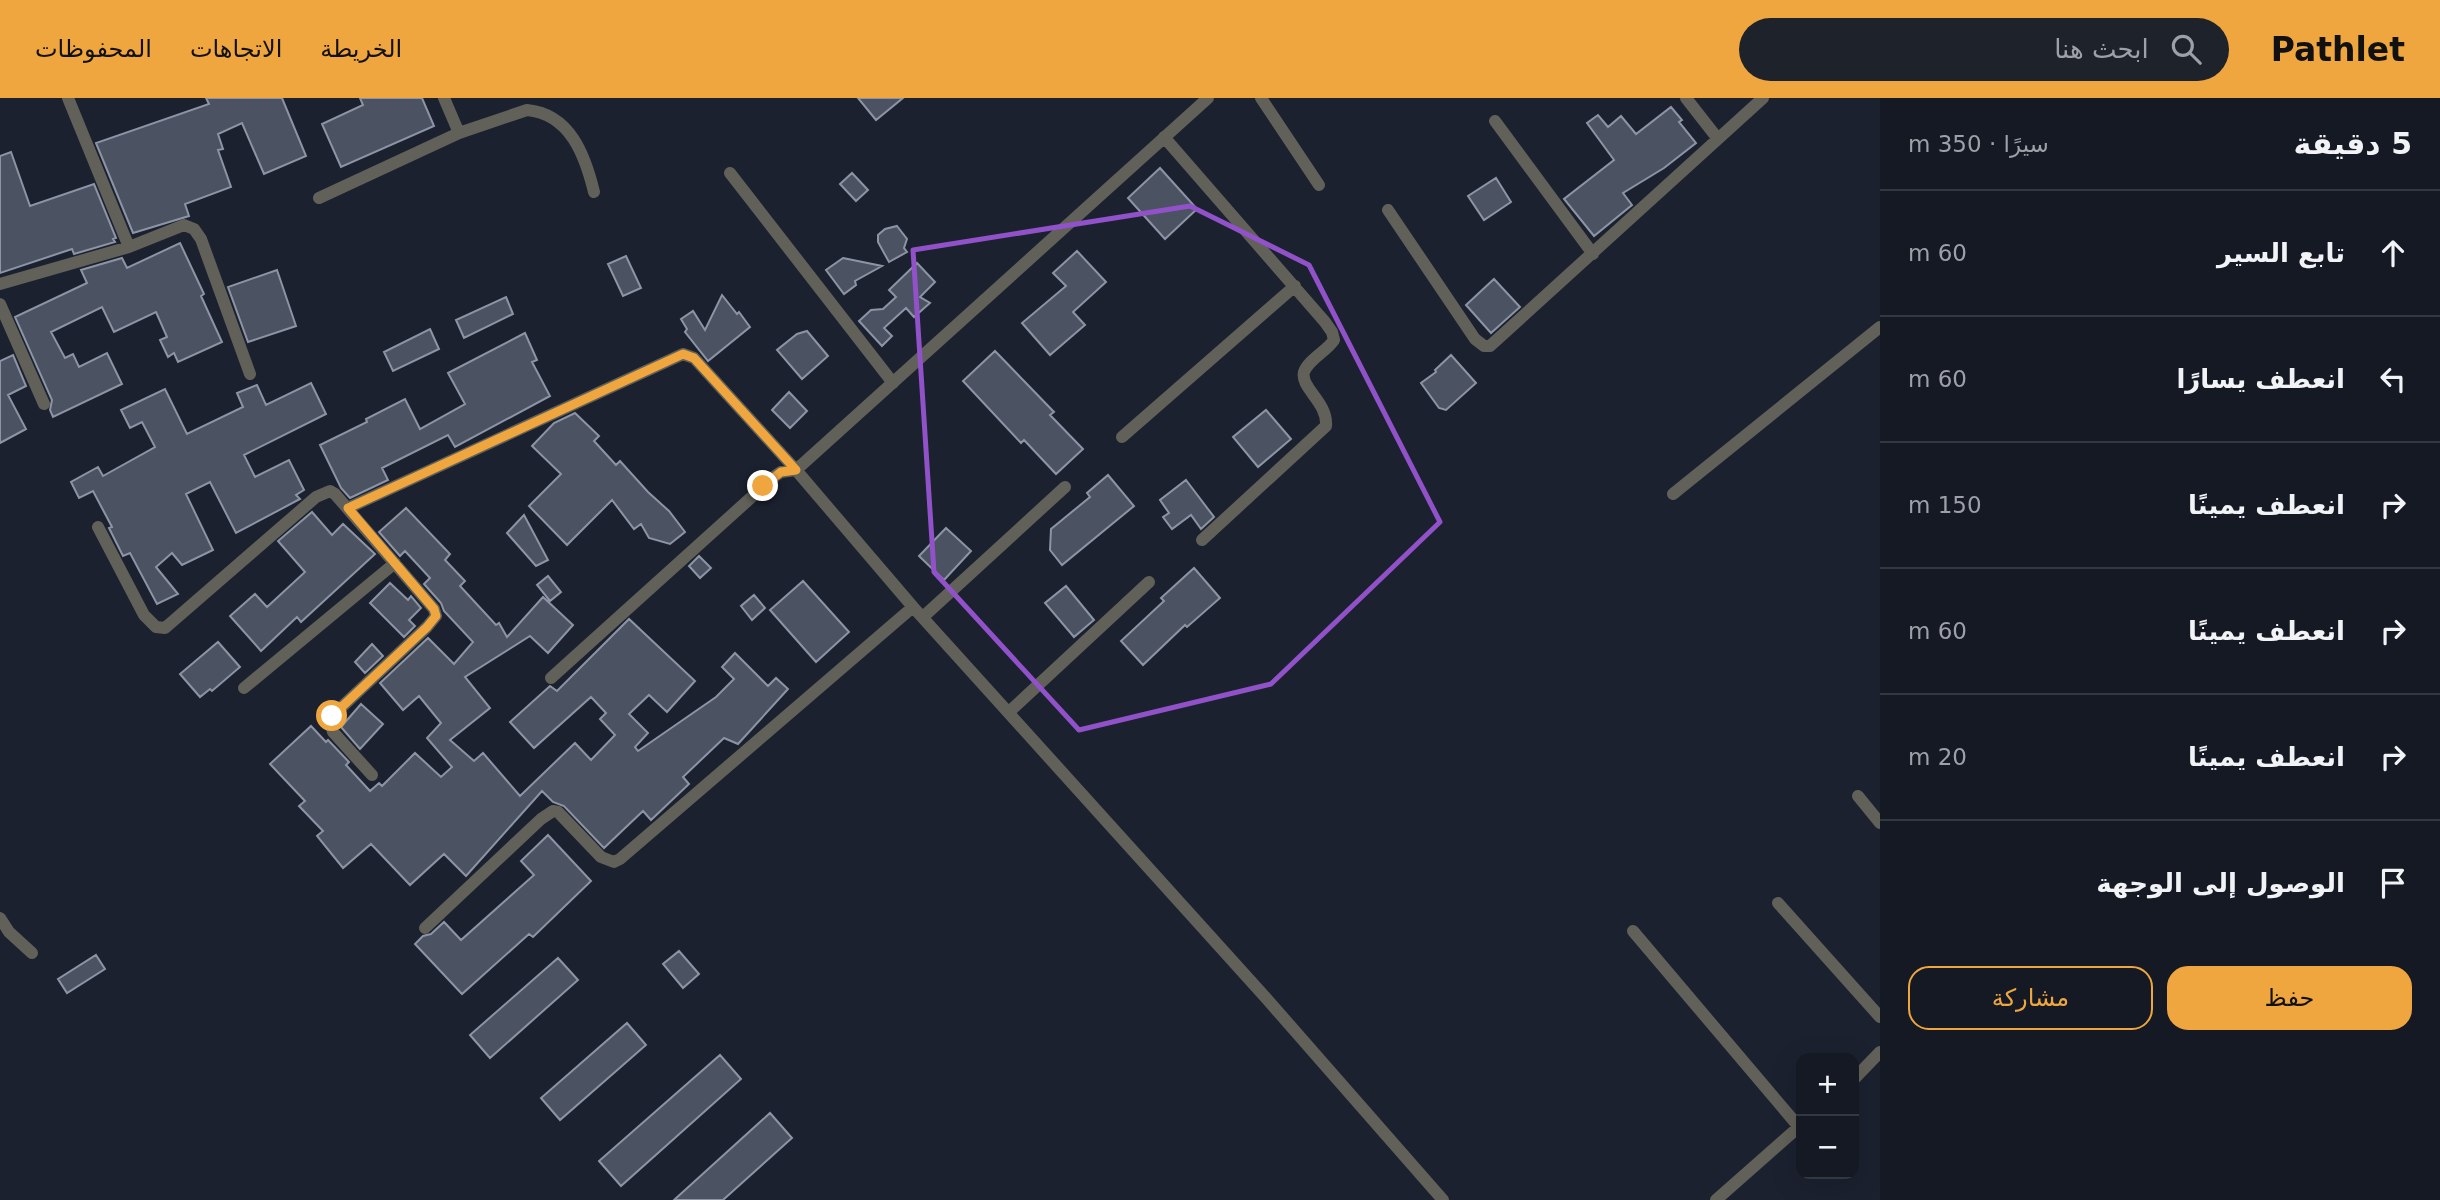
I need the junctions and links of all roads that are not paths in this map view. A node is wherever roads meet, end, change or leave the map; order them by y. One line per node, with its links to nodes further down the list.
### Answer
1 (68, 98): 16 (street)
2 (444, 98): 8 (street)
3 (1208, 98): 9 (street)
4 (1261, 98): 12 (street)
5 (1686, 98): 10 (street)
6 (1763, 98): 10 (street)
7 (1496, 121): 17 (street)
8 (459, 133): 13 (street); 14 (street)
9 (1164, 137): 19 (street); 23 (street)
10 (1718, 139): 17 (street)
11 (730, 173): 23 (street)
12 (1319, 185)
13 (594, 192)
14 (319, 198)
15 (1388, 210): 17 (street)
16 (130, 247): 18 (street); 22 (street)
17 (1593, 254)
18 (0, 284)
19 (1295, 286): 25 (street); 31 (street)
20 (0, 304): 24 (street)
21 (1880, 327): 28 (street)
22 (250, 374)
23 (893, 383): 26 (street)
24 (44, 404)
25 (1122, 437)
26 (796, 470): 29 (street); 34 (street); 36 (street)
27 (1065, 487): 35 (street)
28 (1673, 494)
29 (348, 508): 30 (street); 32 (street)
30 (98, 527)
31 (1202, 540)
32 (395, 563): 37 (street); 39 (street)
33 (1149, 582): 38 (street)
34 (914, 607): 35 (street); 44 (street)
35 (923, 617): 38 (street)
36 (551, 678)
37 (244, 688)
38 (1009, 712): 52 (street)
39 (372, 775)
40 (1858, 796): 41 (street)
41 (1880, 823)
42 (1778, 904): 47 (street)
43 (0, 918): 46 (street)
44 (425, 928)
45 (1633, 931): 50 (street)
46 (33, 953)
47 (1880, 1017)
48 (1880, 1052): 49 (street)
49 (1859, 1074)
50 (1796, 1121)
51 (1796, 1130): 53 (street)
52 (1443, 1200)
53 (1716, 1200)

